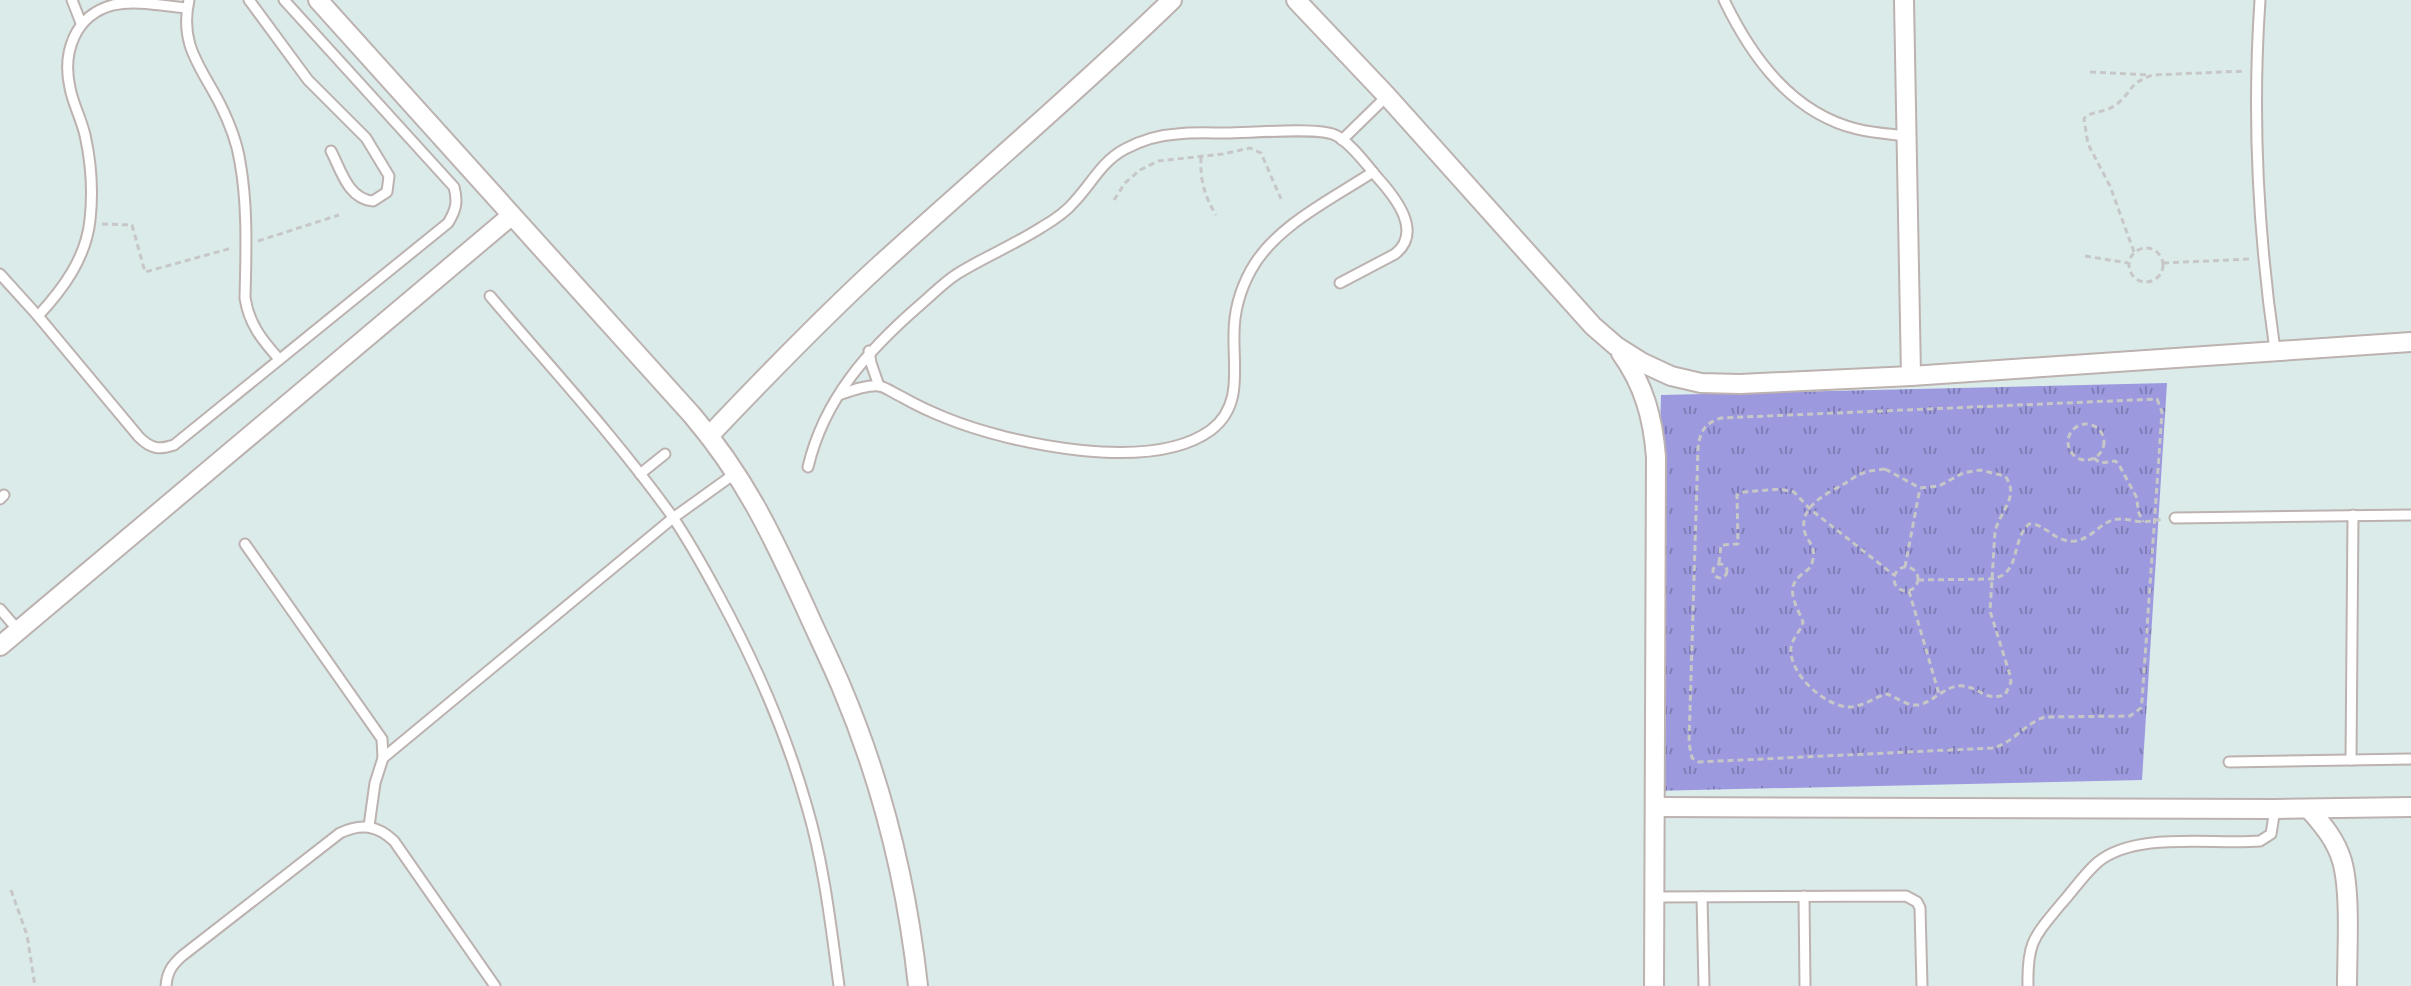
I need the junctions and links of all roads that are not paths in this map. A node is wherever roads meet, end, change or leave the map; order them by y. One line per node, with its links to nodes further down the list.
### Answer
1 (72, 0): 12 (lane)
2 (249, 0): 16 (lane)
3 (284, 0): 27 (lane)
4 (318, 0): 18 (street)
5 (1172, 0): 31 (street)
6 (1296, 0): 13 (street)
7 (1724, 0): 14 (lane)
8 (1904, 0): 14 (street)
9 (2260, 0): 25 (lane)
10 (110, 3): 11 (lane); 12 (lane)
11 (188, 4): 27 (lane)
12 (81, 23): 22 (lane)
13 (1387, 96): 15 (lane); 24 (street)
14 (1906, 136): 28 (street)
15 (1342, 140): 17 (lane); 26 (lane)
16 (331, 151)
17 (1373, 172): 20 (lane); 29 (lane)
18 (511, 216): 31 (street); 42 (street)
19 (0, 274): 22 (lane)
20 (1340, 283)
21 (490, 296): 35 (lane)
22 (38, 316): 27 (lane)
23 (2411, 342): 25 (street)
24 (1616, 346): 28 (street); 48 (street)
25 (2275, 350): 28 (street)
26 (869, 351): 29 (lane); 30 (lane)
27 (279, 359)
28 (1911, 376)
29 (879, 386): 30 (lane)
30 (839, 395): 33 (lane)
31 (709, 436): 34 (street)
32 (665, 454): 35 (lane)
33 (808, 467)
34 (737, 472): 38 (lane); 59 (street)
35 (640, 474): 38 (lane)
36 (2353, 515): 37 (lane); 39 (lane); 46 (lane)
37 (2411, 515)
38 (673, 518): 44 (lane); 58 (lane)
39 (2175, 518)
40 (245, 544): 44 (lane)
41 (0, 609): 42 (lane)
42 (18, 630): 43 (street)
43 (0, 646)
44 (383, 758): 52 (lane)
45 (2411, 759): 46 (lane)
46 (2351, 760): 47 (lane)
47 (2229, 762)
48 (1656, 807): 50 (street); 54 (street)
49 (2411, 807): 51 (street)
50 (2275, 809): 51 (street); 64 (lane)
51 (2309, 809): 65 (street)
52 (369, 826): 56 (lane); 57 (lane)
53 (1804, 896): 55 (lane); 62 (lane); 63 (lane)
54 (1654, 897): 55 (lane); 60 (street)
55 (1702, 897): 61 (lane)
56 (166, 986)
57 (495, 986)
58 (839, 986)
59 (918, 986)
60 (1654, 986)
61 (1704, 986)
62 (1805, 986)
63 (1922, 986)
64 (2028, 986)
65 (2347, 986)

